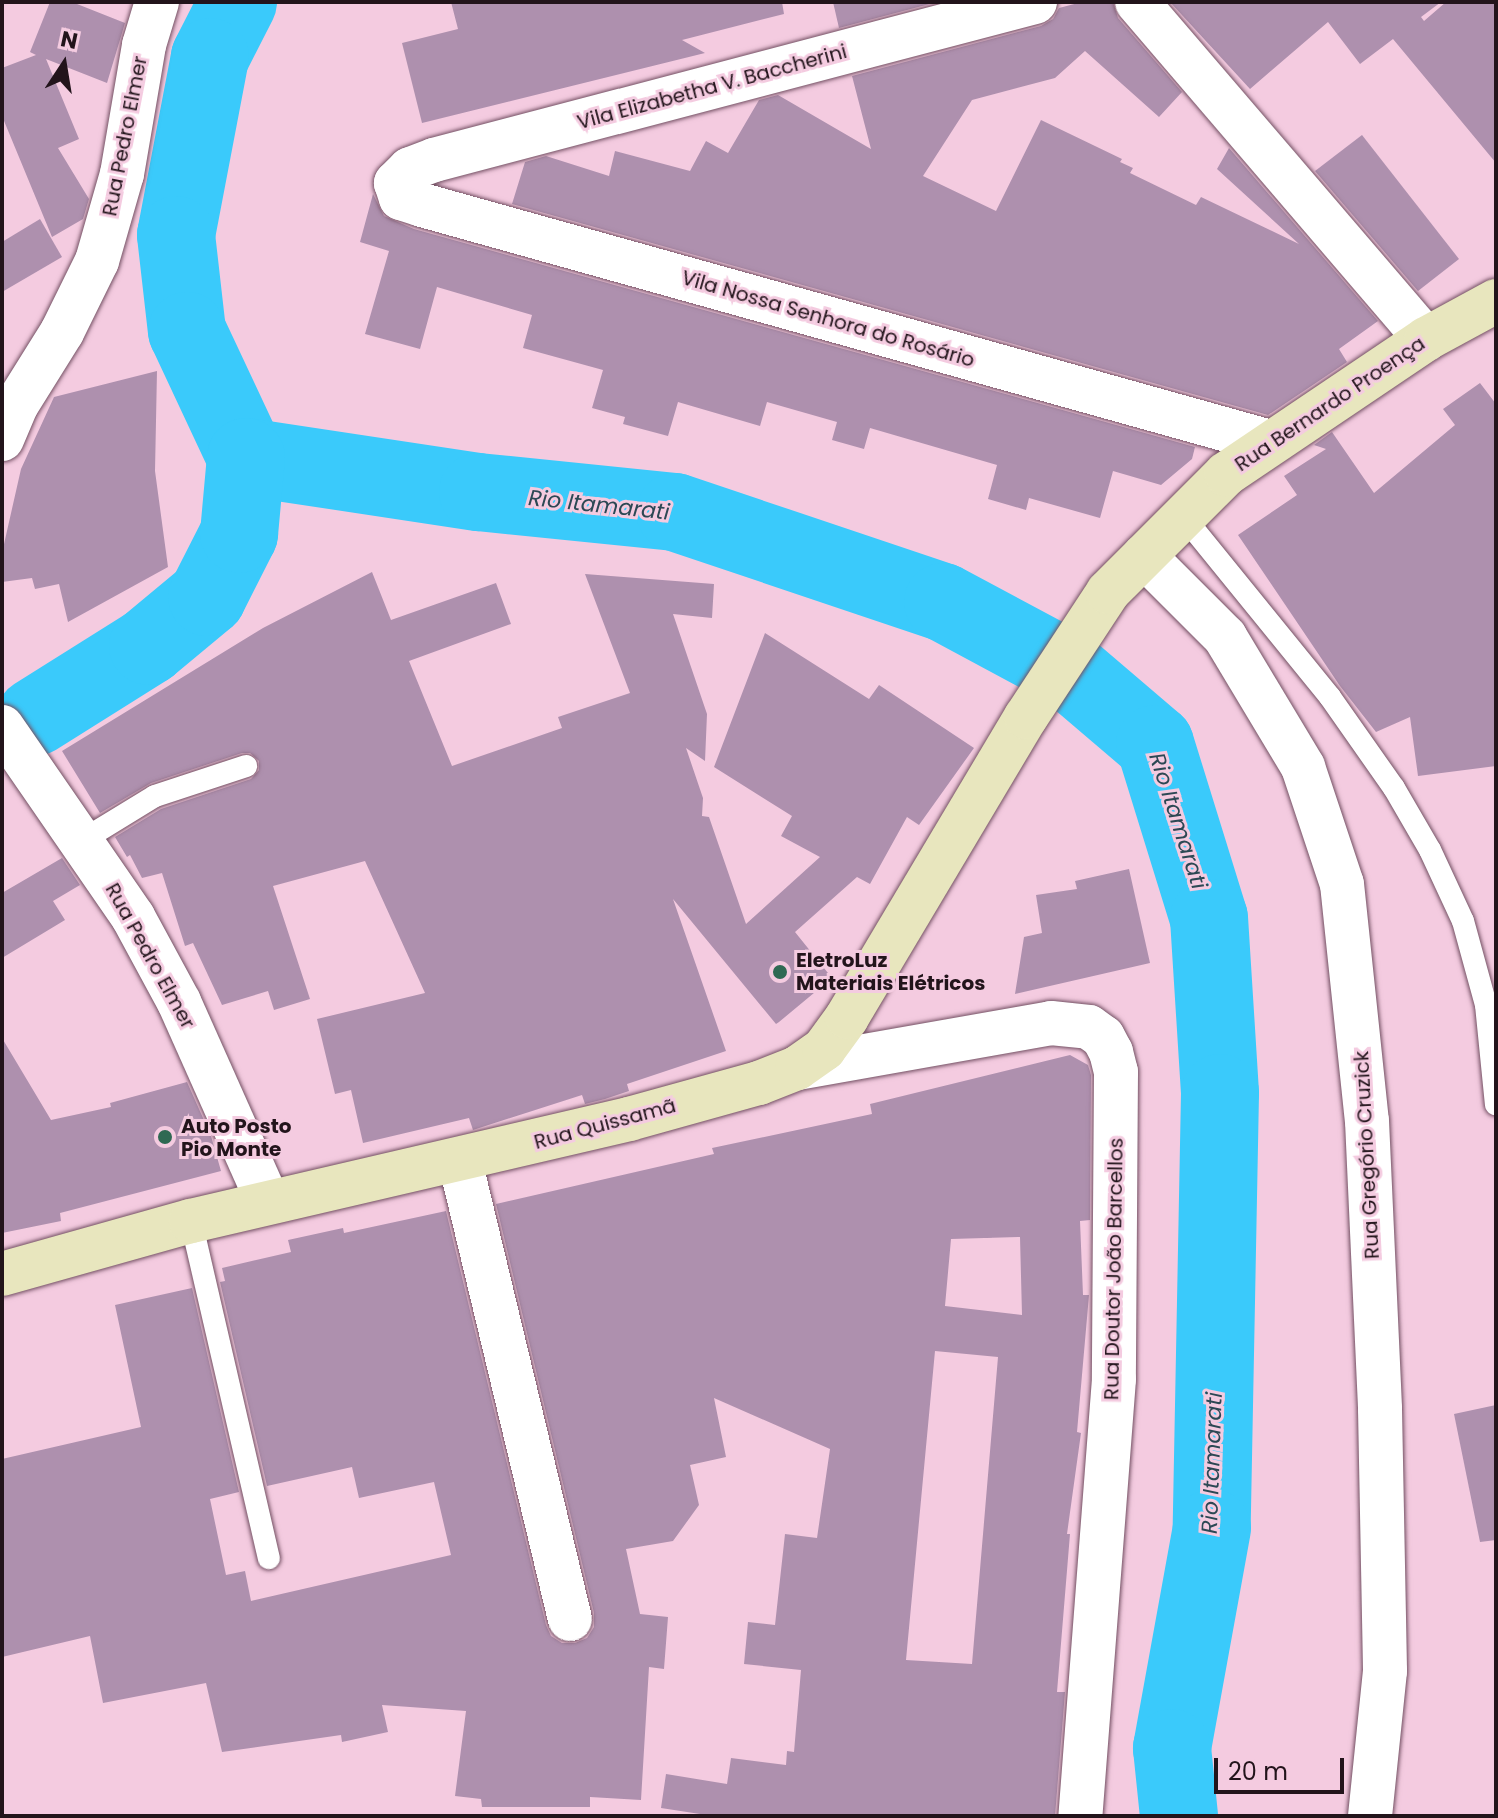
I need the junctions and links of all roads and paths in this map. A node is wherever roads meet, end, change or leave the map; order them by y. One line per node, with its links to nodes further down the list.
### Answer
1 (157, 2): 7 (street, Rua Pedro Elmer)
2 (1035, 2): 4 (street, Vila Elizabetha V. Baccherini)
3 (1137, 2): 6 (street)
4 (396, 183): 8 (street, Vila Nossa Senhora do Rosário)
5 (1496, 301): 6 (street, Rua Bernardo Proença)
6 (1426, 339): 8 (street, Rua Bernardo Proença)
7 (7, 418)
8 (1270, 442): 9 (street, Rua Bernardo Proença)
9 (1183, 516): 10 (street, Rua Bernardo Proença); 16 (lane)
10 (1144, 556): 11 (street, Rua Bernardo Proença); 24 (street, Rua Gregório Cruzick)
11 (1026, 717): 15 (street, Rua Quissamã)
12 (2, 727): 14 (street, Rua Pedro Elmer)
13 (246, 766): 14 (lane)
14 (83, 840): 18 (street, Rua Pedro Elmer)
15 (797, 1068): 17 (street, Rua Quissamã); 23 (street, Rua Doutor João Barcellos)
16 (1496, 1105)
17 (460, 1161): 18 (street, Rua Quissamã); 22 (street)
18 (268, 1202): 19 (street, Rua Quissamã)
19 (191, 1221): 20 (street, Rua Quissamã); 21 (lane)
20 (2, 1274)
21 (269, 1558)
22 (570, 1619)
23 (1080, 1816)
24 (1370, 1816)

